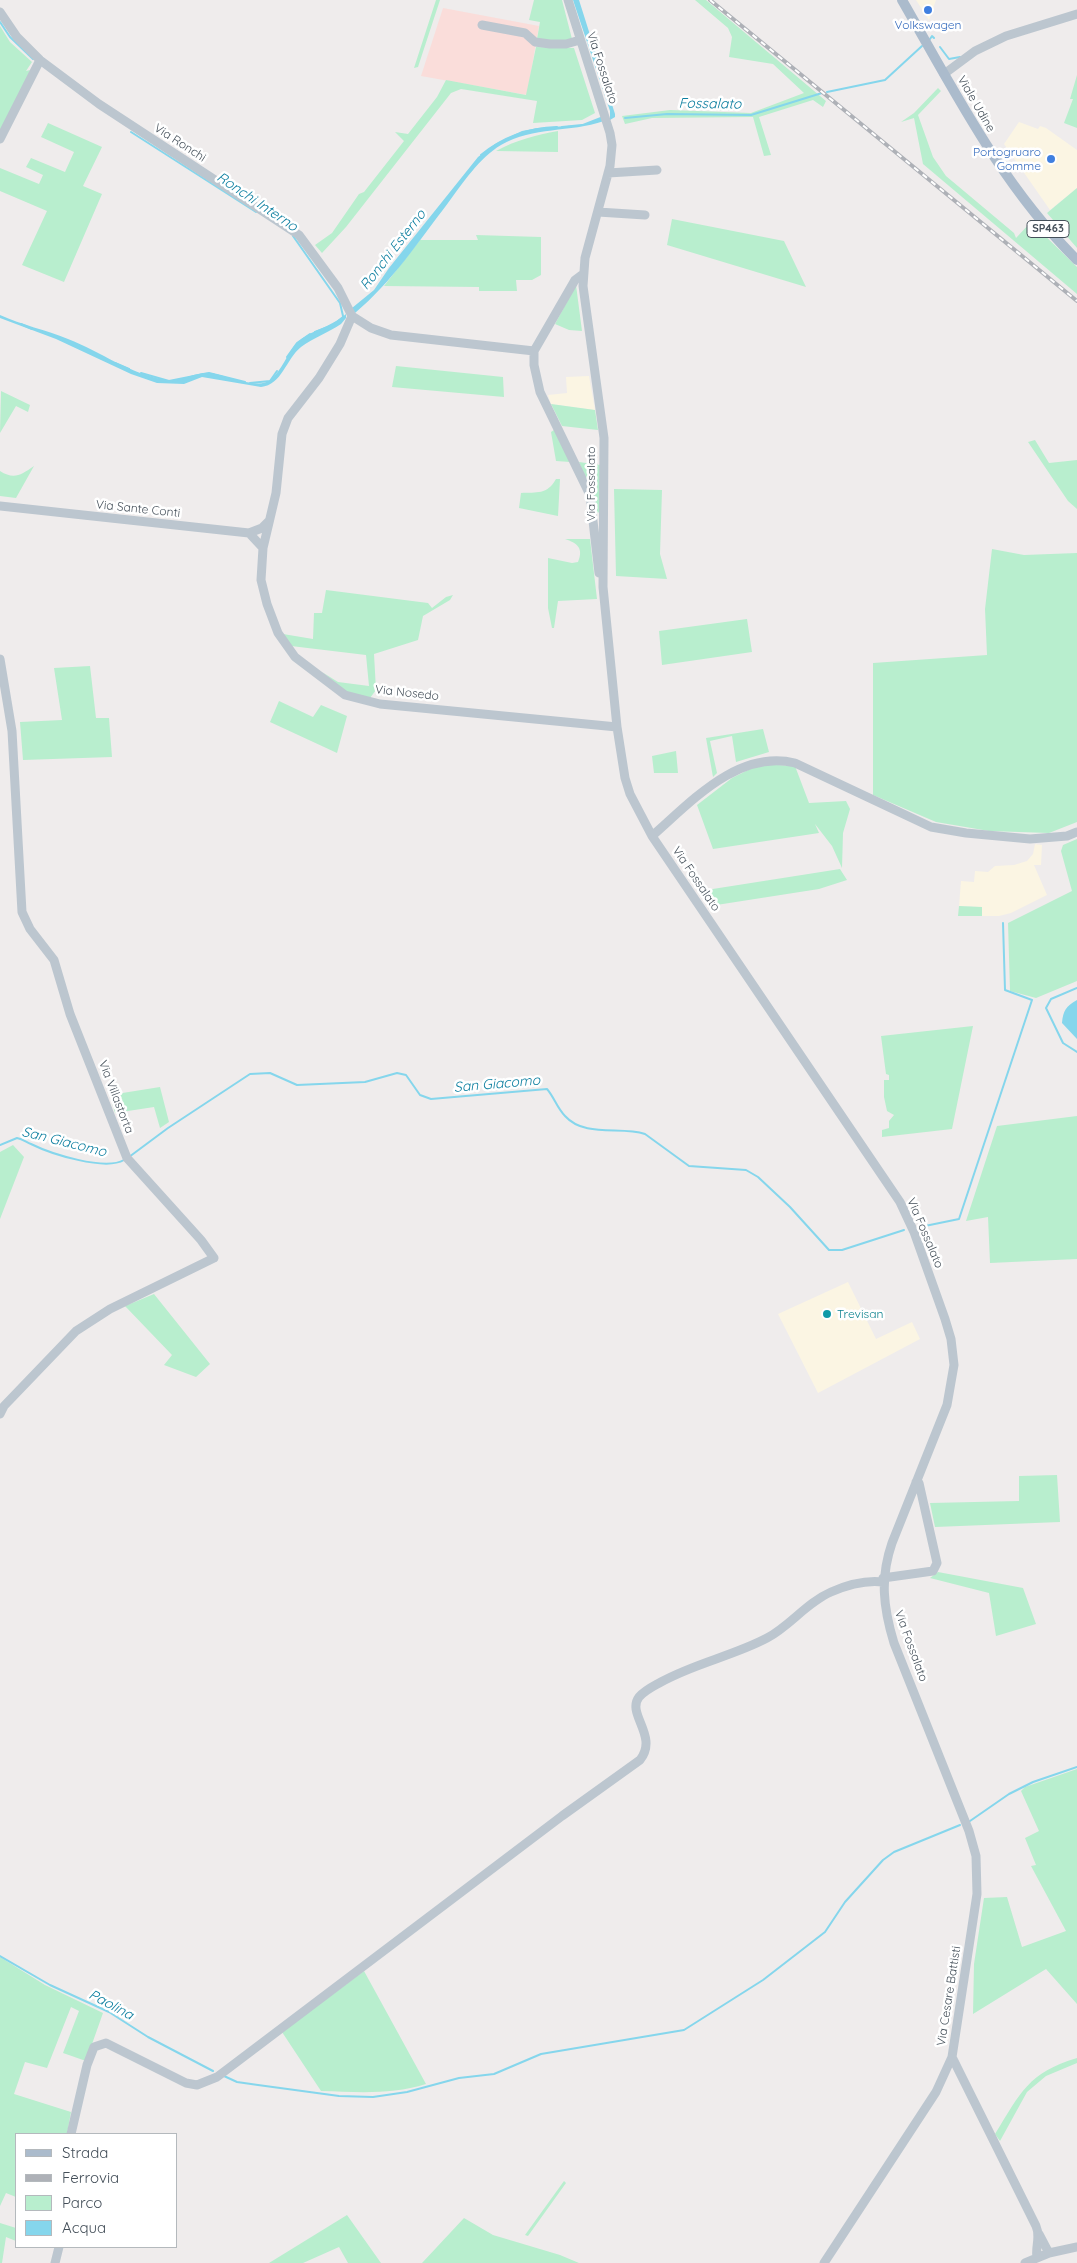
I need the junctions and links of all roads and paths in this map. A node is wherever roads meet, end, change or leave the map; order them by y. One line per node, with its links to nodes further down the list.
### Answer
1 (568, 0): 6 (street, Via Fossalato)
2 (902, 0): 8 (main road, Viale Udine / SP463)
3 (0, 12): 7 (street, Via Ronchi)
4 (1077, 14): 8 (street)
5 (482, 25): 6 (street)
6 (580, 40): 11 (street, Via Fossalato)
7 (40, 60): 9 (street); 16 (street, Via Ronchi)
8 (944, 74): 14 (main road, Viale Udine / SP463)
9 (0, 139)
10 (657, 170): 11 (street)
11 (608, 173): 12 (street, Via Fossalato)
12 (598, 212): 13 (street); 15 (street, Via Fossalato)
13 (645, 215)
14 (1077, 260)
15 (583, 274): 17 (street); 22 (street, Via Fossalato)
16 (350, 312): 17 (street); 19 (street, Via Nosedo)
17 (534, 350): 22 (street)
18 (0, 506): 20 (street, Via Sante Conti)
19 (269, 521): 20 (street); 21 (street, Via Nosedo)
20 (249, 533): 21 (street)
21 (263, 548): 24 (street, Via Nosedo)
22 (603, 587): 24 (street, Via Fossalato)
23 (0, 659): 27 (street, Via Villastorta)
24 (617, 726): 26 (street, Via Fossalato)
25 (1077, 832): 26 (street)
26 (652, 836): 28 (street, Via Fossalato)
27 (0, 1414)
28 (916, 1482): 29 (street, Via Fossalato); 29 (street)
29 (883, 1580): 30 (street, Via Fossalato); 32 (street)
30 (920, 1707): 31 (street, Via Cesare Battisti)
31 (952, 2057): 33 (street); 39 (street, Via Cesare Battisti)
32 (71, 2133)
33 (1039, 2234): 36 (street); 37 (street)
34 (1077, 2247): 36 (street)
35 (59, 2248): 38 (street)
36 (1049, 2253): 37 (street)
37 (1037, 2258): 40 (street)
38 (55, 2263)
39 (824, 2263)
40 (1025, 2263)

